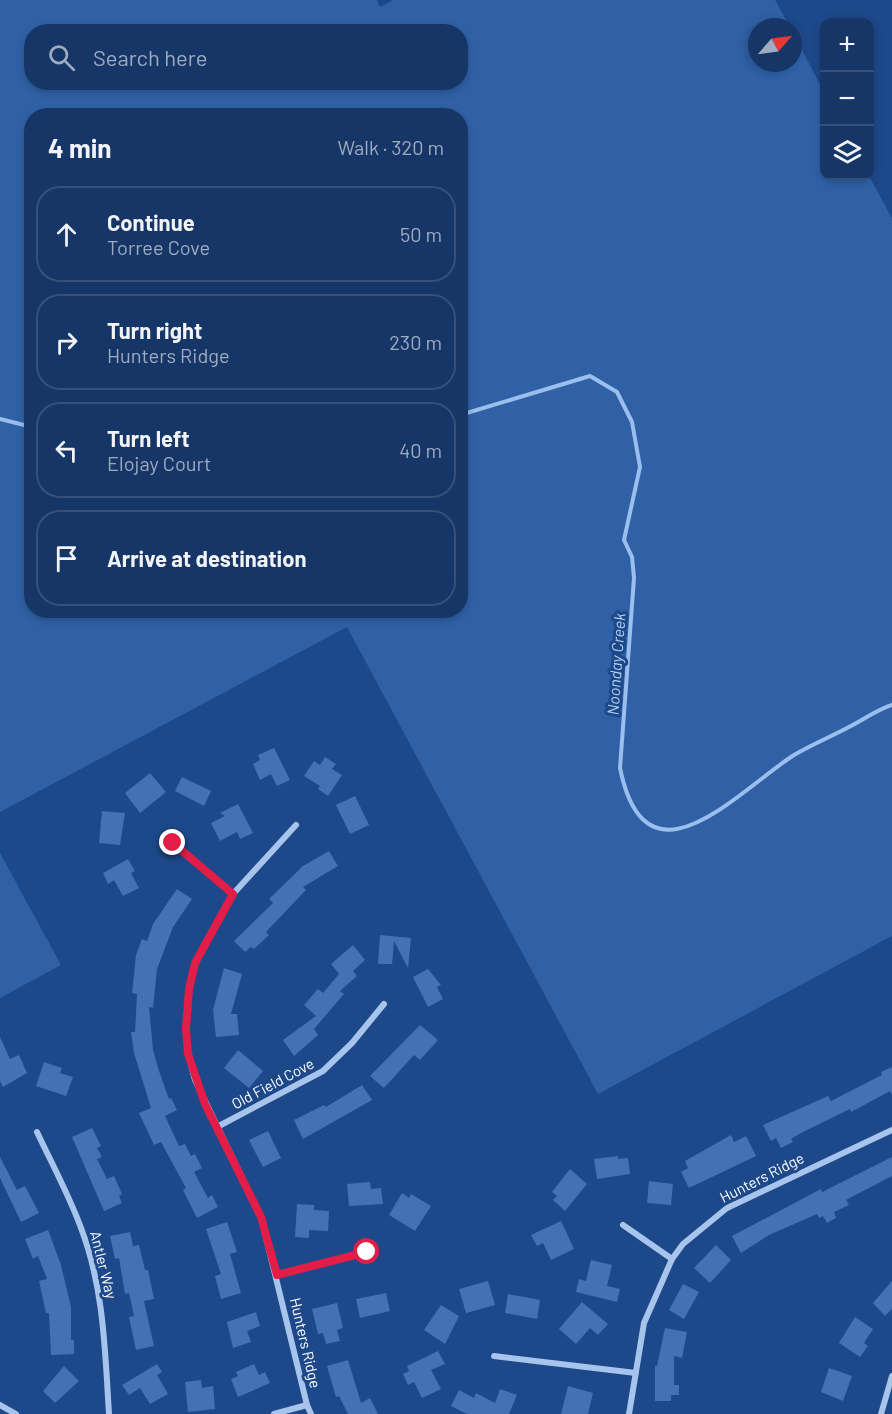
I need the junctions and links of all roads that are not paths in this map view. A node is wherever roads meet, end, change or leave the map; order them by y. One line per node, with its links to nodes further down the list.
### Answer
1 (296, 825): 3 (street, Hunters Ridge)
2 (173, 843): 3 (street)
3 (233, 894): 5 (street, Hunters Ridge)
4 (384, 1004): 5 (street, Old Field Cove)
5 (217, 1127): 11 (street, Hunters Ridge)
6 (892, 1130): 10 (street, Hunters Ridge)
7 (37, 1132): 18 (street, Antler Way)
8 (623, 1226): 10 (street)
9 (367, 1252): 11 (street)
10 (672, 1258): 13 (street, Hunters Ridge)
11 (277, 1275): 16 (street, Hunters Ridge)
12 (494, 1356): 13 (street)
13 (636, 1373): 21 (street, Hunters Ridge)
14 (892, 1376): 22 (street)
15 (0, 1404): 17 (street)
16 (307, 1405): 19 (street); 20 (street, Hunters Ridge)
17 (16, 1414)
18 (109, 1414)
19 (274, 1414)
20 (311, 1414)
21 (628, 1414)
22 (881, 1414)

